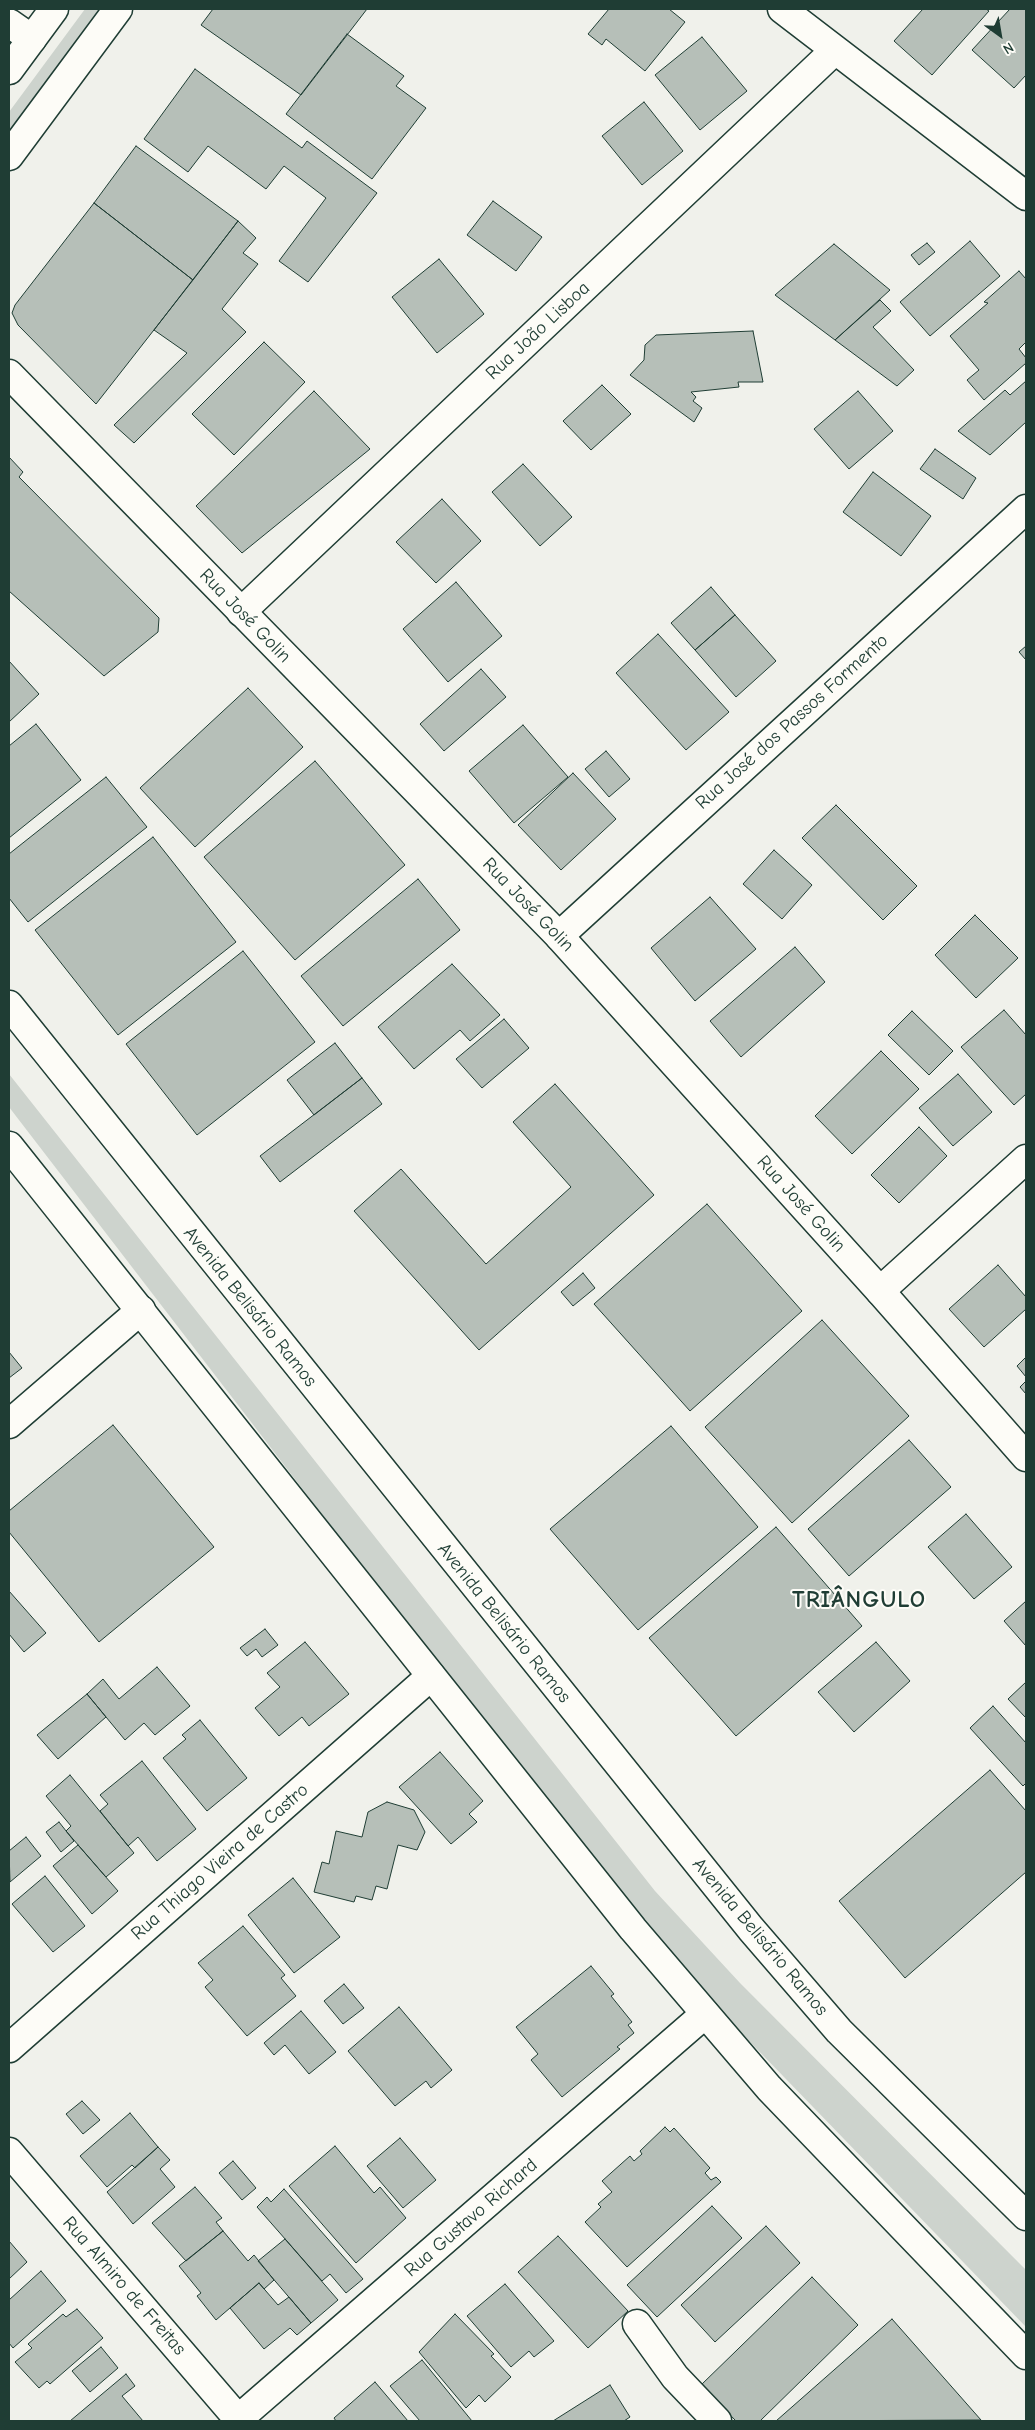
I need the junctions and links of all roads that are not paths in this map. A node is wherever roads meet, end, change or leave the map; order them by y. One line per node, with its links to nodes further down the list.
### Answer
1 (54, 9): 5 (street)
2 (118, 9): 8 (street)
3 (782, 9): 6 (street)
4 (9, 23): 5 (street)
5 (32, 39): 7 (street)
6 (834, 50): 9 (street); 12 (street, Rua João Lisboa)
7 (9, 70)
8 (9, 156)
9 (1026, 196)
10 (9, 374): 12 (street, Rua José Golin)
11 (1026, 509): 13 (street, Rua José dos Passos Formento)
12 (241, 612): 13 (street, Rua José Golin)
13 (559, 936): 17 (street, Rua José Golin)
14 (9, 1005): 25 (street, Avenida Belisário Ramos)
15 (9, 1146): 18 (street)
16 (1026, 1159): 17 (street)
17 (880, 1291): 20 (street, Rua José Golin)
18 (141, 1310): 19 (street); 21 (street)
19 (9, 1424)
20 (1026, 1456)
21 (431, 1676): 22 (street); 23 (street, Rua Thiago Vieira de Castro)
22 (706, 2014): 27 (street); 28 (street, Rua Gustavo Richard)
23 (9, 2048)
24 (9, 2152): 28 (street, Rua Almiro de Freitas)
25 (1026, 2216)
26 (637, 2324): 29 (street)
27 (1026, 2355)
28 (238, 2421)
29 (717, 2421)

